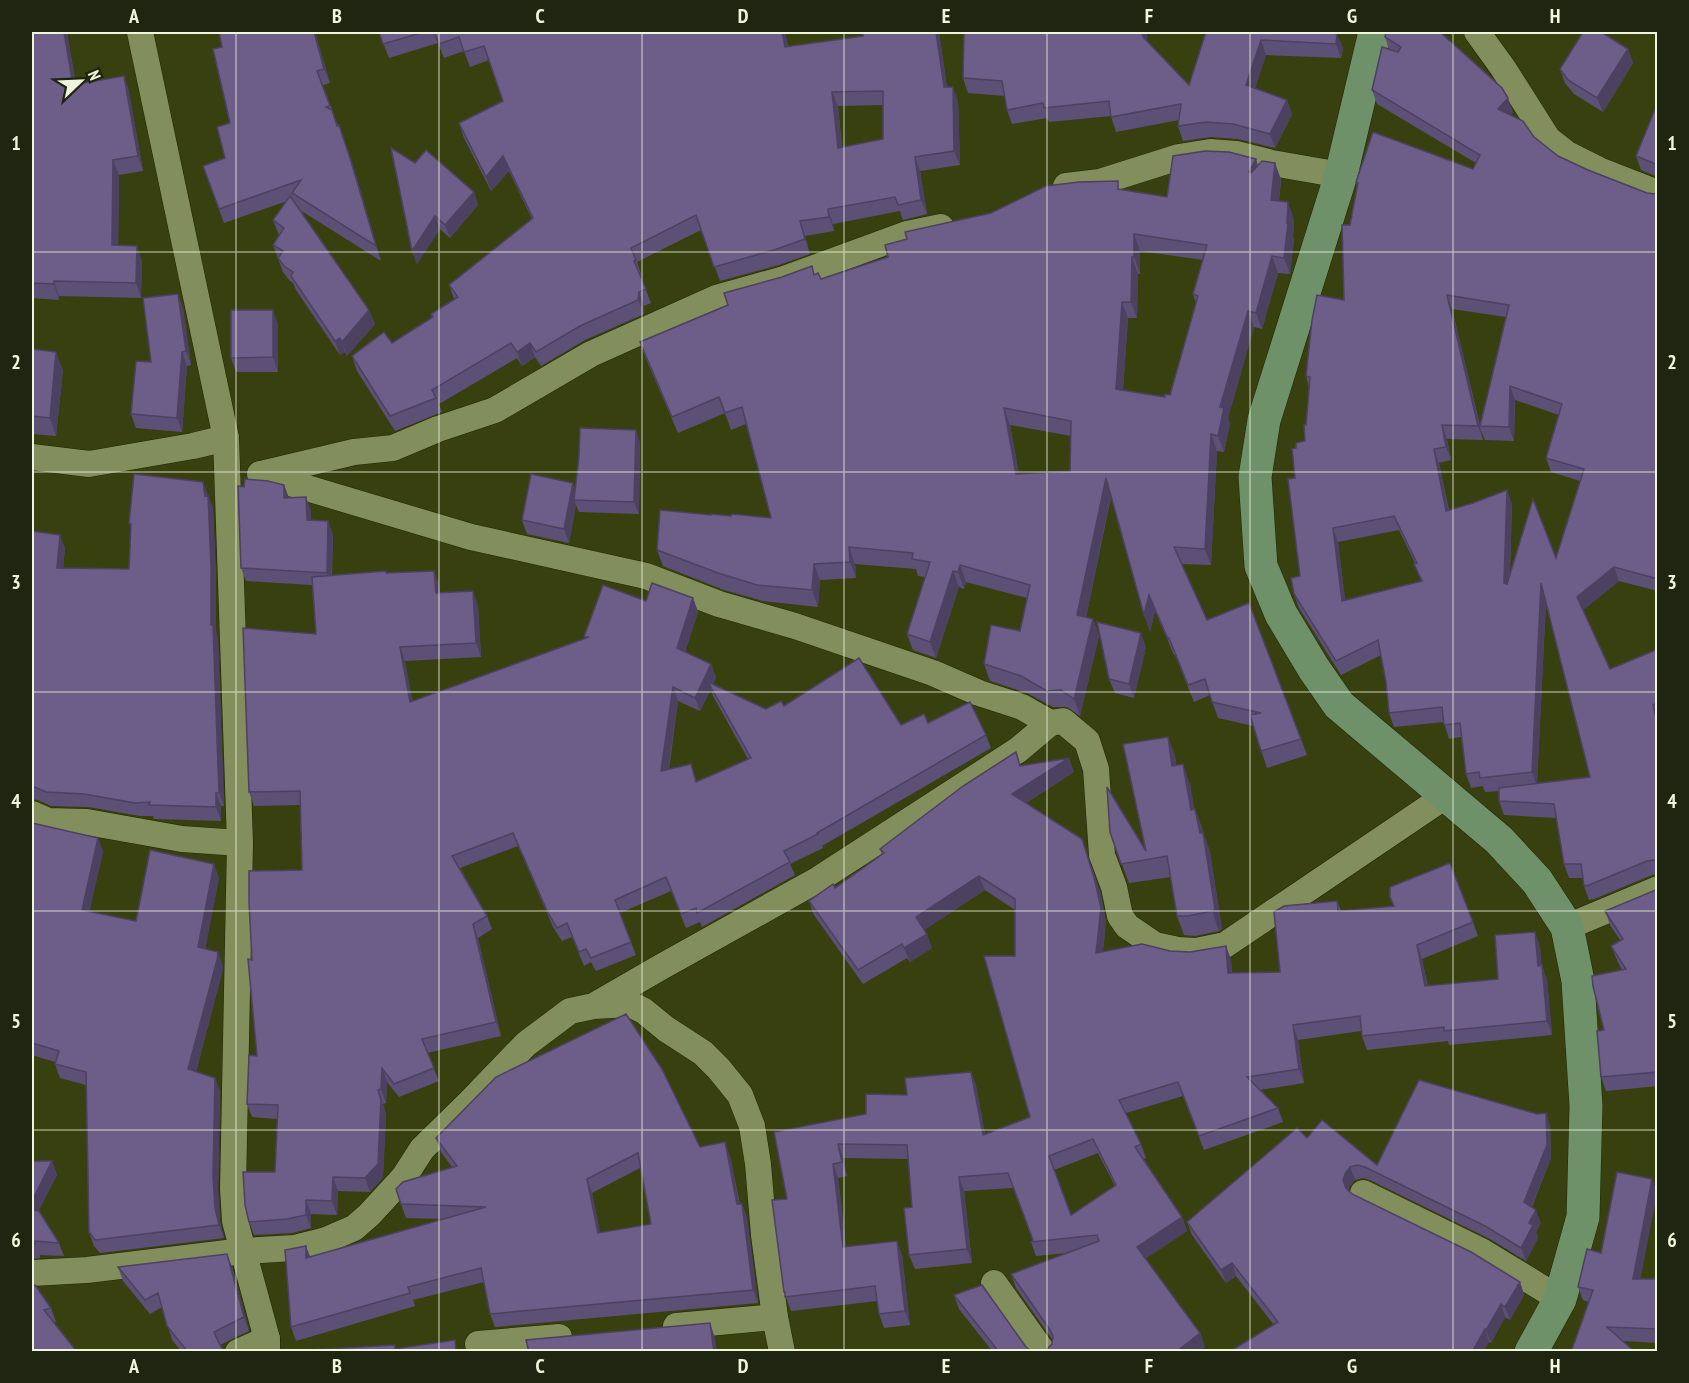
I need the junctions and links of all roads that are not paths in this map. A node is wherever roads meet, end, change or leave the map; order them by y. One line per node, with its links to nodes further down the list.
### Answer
1 (140, 32): 8 (street)
2 (1375, 32): 4 (main road)
3 (1477, 32): 6 (street)
4 (1341, 175): 5 (street); 12 (main road)
5 (1039, 192)
6 (1658, 193)
7 (960, 222): 10 (street)
8 (227, 449): 9 (street); 10 (street); 14 (street)
9 (32, 456)
10 (260, 474): 11 (street)
11 (1050, 723): 12 (street); 17 (street)
12 (1447, 795): 16 (main road)
13 (32, 814): 14 (street)
14 (240, 843): 19 (street)
15 (1658, 889): 16 (street)
16 (1567, 927): 22 (main road)
17 (594, 1006): 19 (street); 23 (street)
18 (1363, 1193): 22 (street)
19 (243, 1251): 20 (street); 27 (street)
20 (32, 1273)
21 (994, 1283): 30 (street)
22 (1560, 1299): 31 (main road)
23 (775, 1317): 24 (street); 29 (street)
24 (651, 1329)
25 (582, 1335): 26 (street)
26 (478, 1344)
27 (267, 1345): 28 (street)
28 (238, 1352)
29 (782, 1352)
30 (1043, 1352)
31 (1531, 1352)

